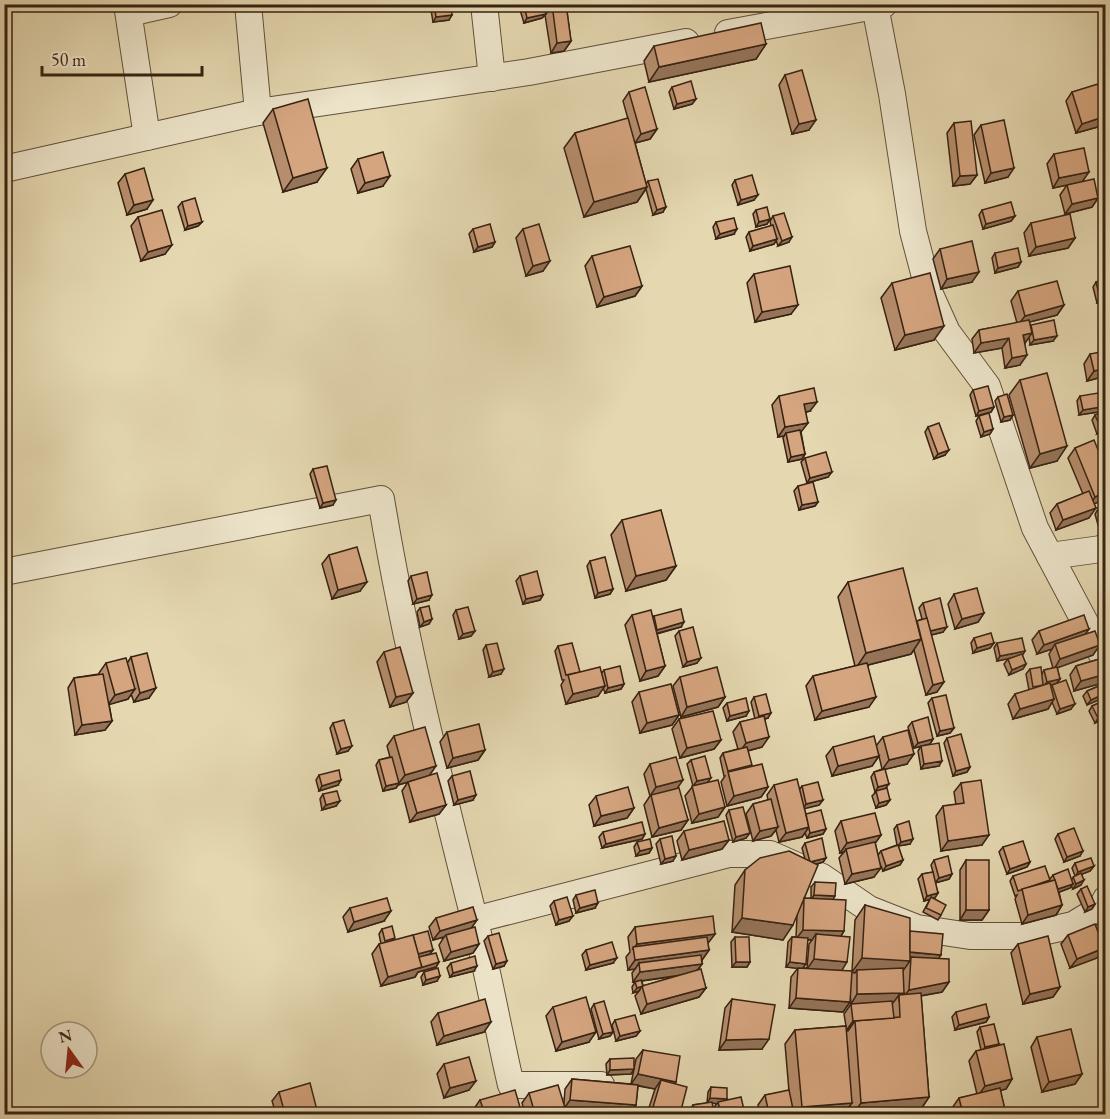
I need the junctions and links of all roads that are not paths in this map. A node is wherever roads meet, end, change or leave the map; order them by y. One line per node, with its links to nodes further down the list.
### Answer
1 (169, 4): 5 (street)
2 (248, 4): 7 (street)
3 (484, 4): 6 (street)
4 (880, 5): 6 (street); 11 (street)
5 (128, 9): 8 (street)
6 (492, 78): 7 (street)
7 (258, 112): 8 (street)
8 (147, 137): 9 (street)
9 (4, 169)
10 (1106, 546): 11 (street)
11 (1050, 556): 13 (street)
12 (4, 572): 15 (street)
13 (1106, 662)
14 (1106, 898): 15 (street)
15 (474, 920): 16 (street)
16 (619, 1084)

